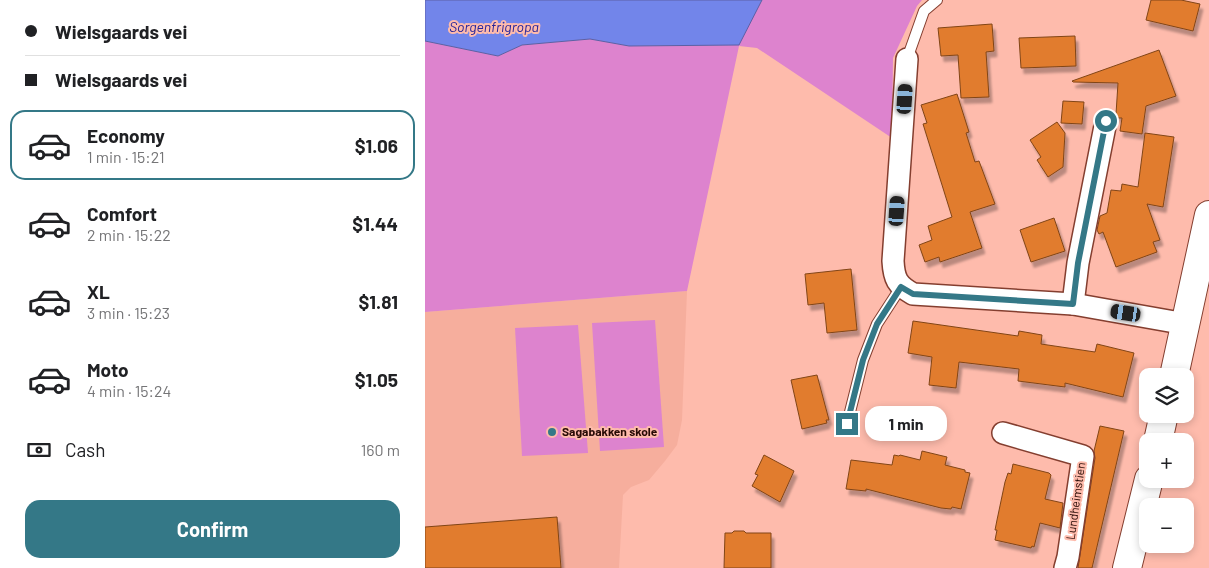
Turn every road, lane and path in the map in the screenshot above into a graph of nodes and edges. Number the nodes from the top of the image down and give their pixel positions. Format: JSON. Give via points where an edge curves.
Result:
{"nodes":[{"id":1,"x":937,"y":0,"type":"edge"},
{"id":2,"x":907,"y":60,"type":"joint"},
{"id":3,"x":1106,"y":121,"type":"dead end"},
{"id":4,"x":1209,"y":215,"type":"edge"},
{"id":5,"x":901,"y":287,"type":"junction"},
{"id":6,"x":1073,"y":304,"type":"junction"},
{"id":7,"x":1186,"y":324,"type":"junction"},
{"id":8,"x":1175,"y":368,"type":"edge"},
{"id":9,"x":847,"y":424,"type":"dead end"},
{"id":10,"x":1003,"y":433,"type":"dead end"},
{"id":11,"x":1147,"y":488,"type":"edge"},
{"id":12,"x":1065,"y":568,"type":"edge"},
{"id":13,"x":1127,"y":568,"type":"edge"}],
"edges":[{"from":1,"to":2,"type":"lane","via":[[925,11]]},
{"from":2,"to":5,"type":"street","via":[[893,261],[894,275]]},
{"from":3,"to":6,"type":"street"},
{"from":4,"to":7,"type":"highway"},
{"from":5,"to":6,"type":"street","via":[[913,294]]},
{"from":5,"to":9,"type":"lane","via":[[877,324],[863,360]]},
{"from":6,"to":7,"type":"street"},
{"from":7,"to":8,"type":"highway"},
{"from":10,"to":12,"type":"street","name":"Lundheimstien","via":[[1083,456]]},
{"from":11,"to":13,"type":"highway"}]}
